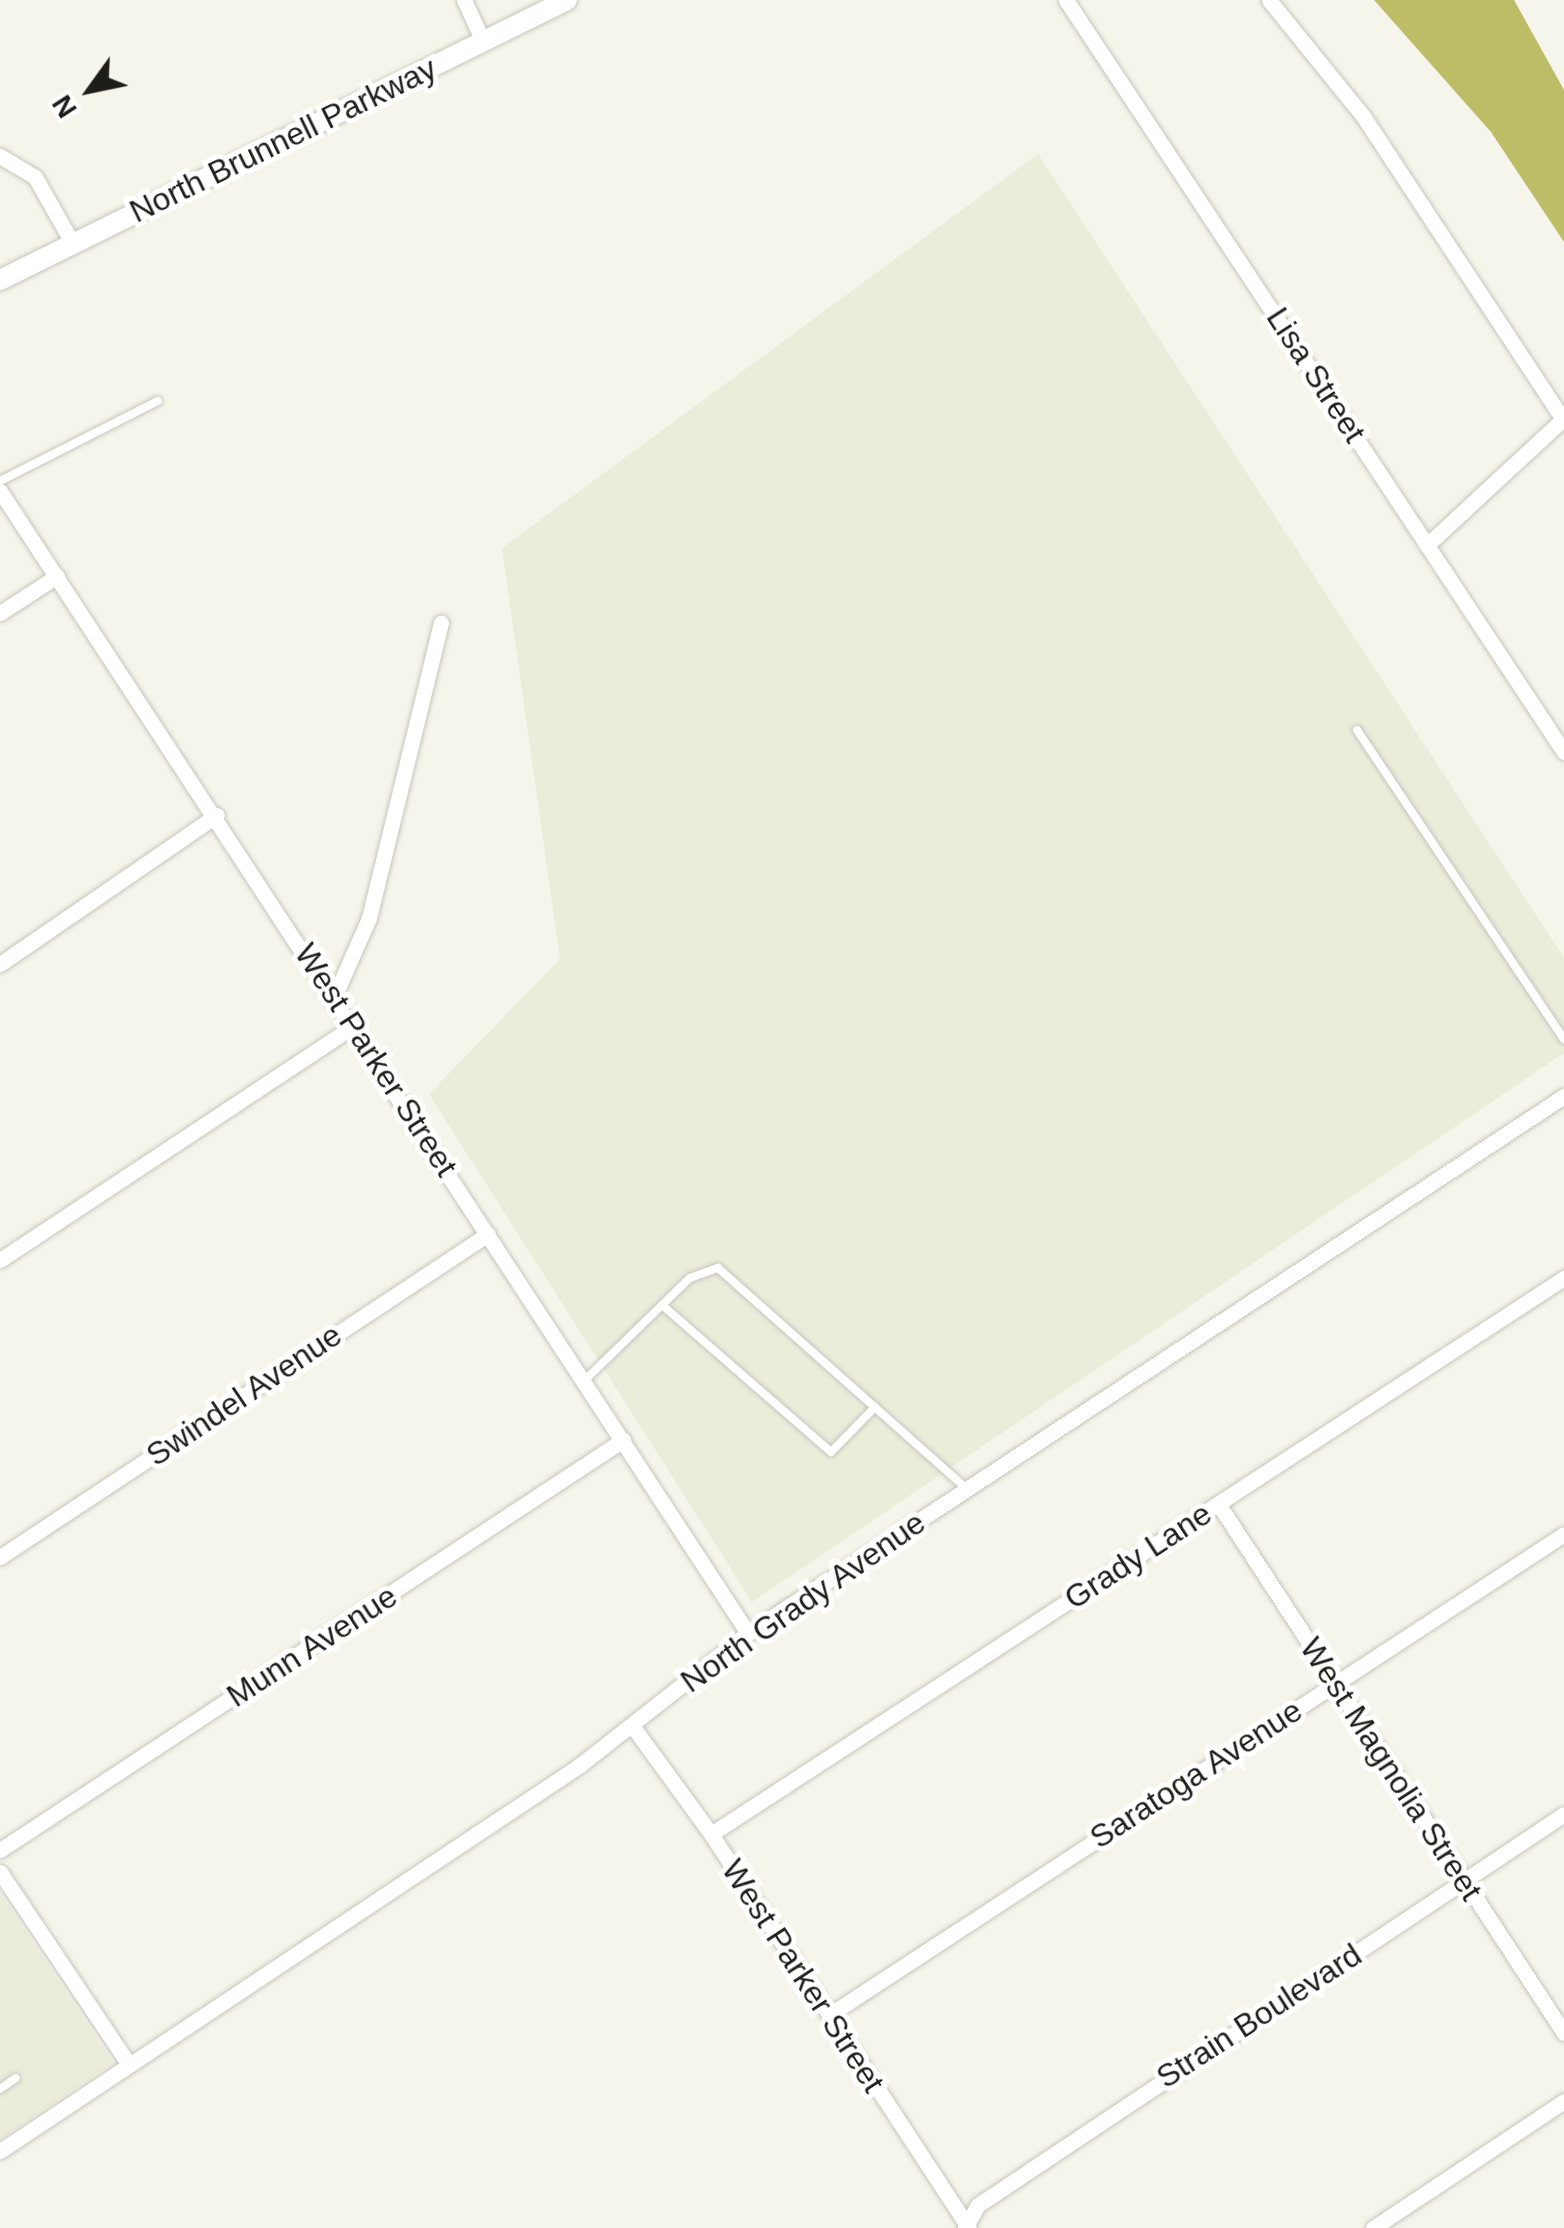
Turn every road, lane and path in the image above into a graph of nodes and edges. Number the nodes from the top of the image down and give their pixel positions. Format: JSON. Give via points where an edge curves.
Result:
{"nodes":[{"id":1,"x":464,"y":0,"type":"edge"},
{"id":2,"x":566,"y":0,"type":"edge"},
{"id":3,"x":1066,"y":0,"type":"edge"},
{"id":4,"x":1269,"y":0,"type":"edge"},
{"id":5,"x":483,"y":41,"type":"junction"},
{"id":6,"x":0,"y":156,"type":"edge"},
{"id":7,"x":73,"y":244,"type":"junction"},
{"id":8,"x":0,"y":280,"type":"edge"},
{"id":9,"x":158,"y":401,"type":"dead end"},
{"id":10,"x":1564,"y":419,"type":"edge"},
{"id":11,"x":0,"y":481,"type":"edge"},
{"id":12,"x":0,"y":491,"type":"edge"},
{"id":13,"x":1427,"y":545,"type":"junction"},
{"id":14,"x":57,"y":576,"type":"junction"},
{"id":15,"x":0,"y":613,"type":"edge"},
{"id":16,"x":442,"y":622,"type":"dead end"},
{"id":17,"x":1357,"y":730,"type":"dead end"},
{"id":18,"x":1564,"y":752,"type":"edge"},
{"id":19,"x":217,"y":815,"type":"junction"},
{"id":20,"x":0,"y":964,"type":"edge"},
{"id":21,"x":335,"y":995,"type":"junction"},
{"id":22,"x":354,"y":1026,"type":"junction"},
{"id":23,"x":1564,"y":1039,"type":"edge"},
{"id":24,"x":1564,"y":1096,"type":"edge"},
{"id":25,"x":488,"y":1234,"type":"junction"},
{"id":26,"x":0,"y":1260,"type":"edge"},
{"id":27,"x":1564,"y":1278,"type":"edge"},
{"id":28,"x":662,"y":1305,"type":"junction"},
{"id":29,"x":584,"y":1381,"type":"junction"},
{"id":30,"x":875,"y":1407,"type":"junction"},
{"id":31,"x":623,"y":1440,"type":"junction"},
{"id":32,"x":967,"y":1489,"type":"junction"},
{"id":33,"x":1219,"y":1504,"type":"junction"},
{"id":34,"x":1564,"y":1534,"type":"edge"},
{"id":35,"x":0,"y":1557,"type":"edge"},
{"id":36,"x":748,"y":1633,"type":"junction"},
{"id":37,"x":1336,"y":1684,"type":"junction"},
{"id":38,"x":634,"y":1727,"type":"junction"},
{"id":39,"x":1564,"y":1814,"type":"edge"},
{"id":40,"x":711,"y":1834,"type":"junction"},
{"id":41,"x":0,"y":1850,"type":"edge"},
{"id":42,"x":0,"y":1872,"type":"edge"},
{"id":43,"x":1464,"y":1881,"type":"junction"},
{"id":44,"x":828,"y":2014,"type":"junction"},
{"id":45,"x":1564,"y":2033,"type":"edge"},
{"id":46,"x":128,"y":2066,"type":"junction"},
{"id":47,"x":16,"y":2078,"type":"dead end"},
{"id":48,"x":0,"y":2089,"type":"edge"},
{"id":49,"x":1564,"y":2100,"type":"edge"},
{"id":50,"x":0,"y":2151,"type":"edge"},
{"id":51,"x":967,"y":2227,"type":"edge"},
{"id":52,"x":1372,"y":2228,"type":"edge"}],
"edges":[{"from":1,"to":5,"type":"street"},
{"from":2,"to":5,"type":"street","name":"North Brunnell Parkway"},
{"from":3,"to":13,"type":"street","name":"Lisa Street"},
{"from":4,"to":10,"type":"street","via":[[1363,116]]},
{"from":5,"to":7,"type":"street","name":"North Brunnell Parkway"},
{"from":6,"to":7,"type":"street","via":[[35,177]]},
{"from":7,"to":8,"type":"street","name":"North Brunnell Parkway"},
{"from":9,"to":11,"type":"lane"},
{"from":10,"to":13,"type":"street"},
{"from":12,"to":14,"type":"street","name":"West Parker Street"},
{"from":13,"to":18,"type":"street","name":"Lisa Street"},
{"from":14,"to":15,"type":"street"},
{"from":14,"to":19,"type":"street","name":"West Parker Street"},
{"from":16,"to":21,"type":"street","via":[[369,918]]},
{"from":17,"to":23,"type":"lane"},
{"from":19,"to":20,"type":"street"},
{"from":19,"to":21,"type":"street","name":"West Parker Street"},
{"from":21,"to":22,"type":"street","name":"West Parker Street"},
{"from":22,"to":25,"type":"street","name":"West Parker Street"},
{"from":22,"to":26,"type":"street"},
{"from":24,"to":32,"type":"street","name":"North Grady Avenue"},
{"from":25,"to":29,"type":"street","name":"West Parker Street"},
{"from":25,"to":35,"type":"street","name":"Swindel Avenue"},
{"from":27,"to":33,"type":"street","name":"Grady Lane"},
{"from":28,"to":29,"type":"lane"},
{"from":28,"to":30,"type":"lane","via":[[690,1278],[718,1268]]},
{"from":28,"to":30,"type":"lane","via":[[831,1452]]},
{"from":29,"to":31,"type":"street","name":"West Parker Street"},
{"from":30,"to":32,"type":"lane"},
{"from":31,"to":36,"type":"street","name":"West Parker Street"},
{"from":31,"to":41,"type":"street","name":"Munn Avenue"},
{"from":32,"to":36,"type":"street","name":"North Grady Avenue"},
{"from":33,"to":37,"type":"street","name":"West Magnolia Street"},
{"from":33,"to":40,"type":"street","name":"Grady Lane"},
{"from":34,"to":37,"type":"street","name":"Saratoga Avenue"},
{"from":36,"to":38,"type":"street","name":"North Grady Avenue"},
{"from":37,"to":43,"type":"street","name":"West Magnolia Street"},
{"from":37,"to":44,"type":"street","name":"Saratoga Avenue"},
{"from":38,"to":40,"type":"street","name":"West Parker Street"},
{"from":38,"to":46,"type":"street","name":"North Grady Avenue"},
{"from":39,"to":43,"type":"street","name":"Strain Boulevard"},
{"from":40,"to":44,"type":"street","name":"West Parker Street"},
{"from":42,"to":46,"type":"street"},
{"from":43,"to":45,"type":"street","name":"West Magnolia Street"},
{"from":43,"to":51,"type":"street","name":"Strain Boulevard","via":[[978,2206]]},
{"from":44,"to":51,"type":"street","name":"West Parker Street"},
{"from":46,"to":50,"type":"street","name":"North Grady Avenue"},
{"from":47,"to":48,"type":"lane"},
{"from":49,"to":52,"type":"street"}]}
